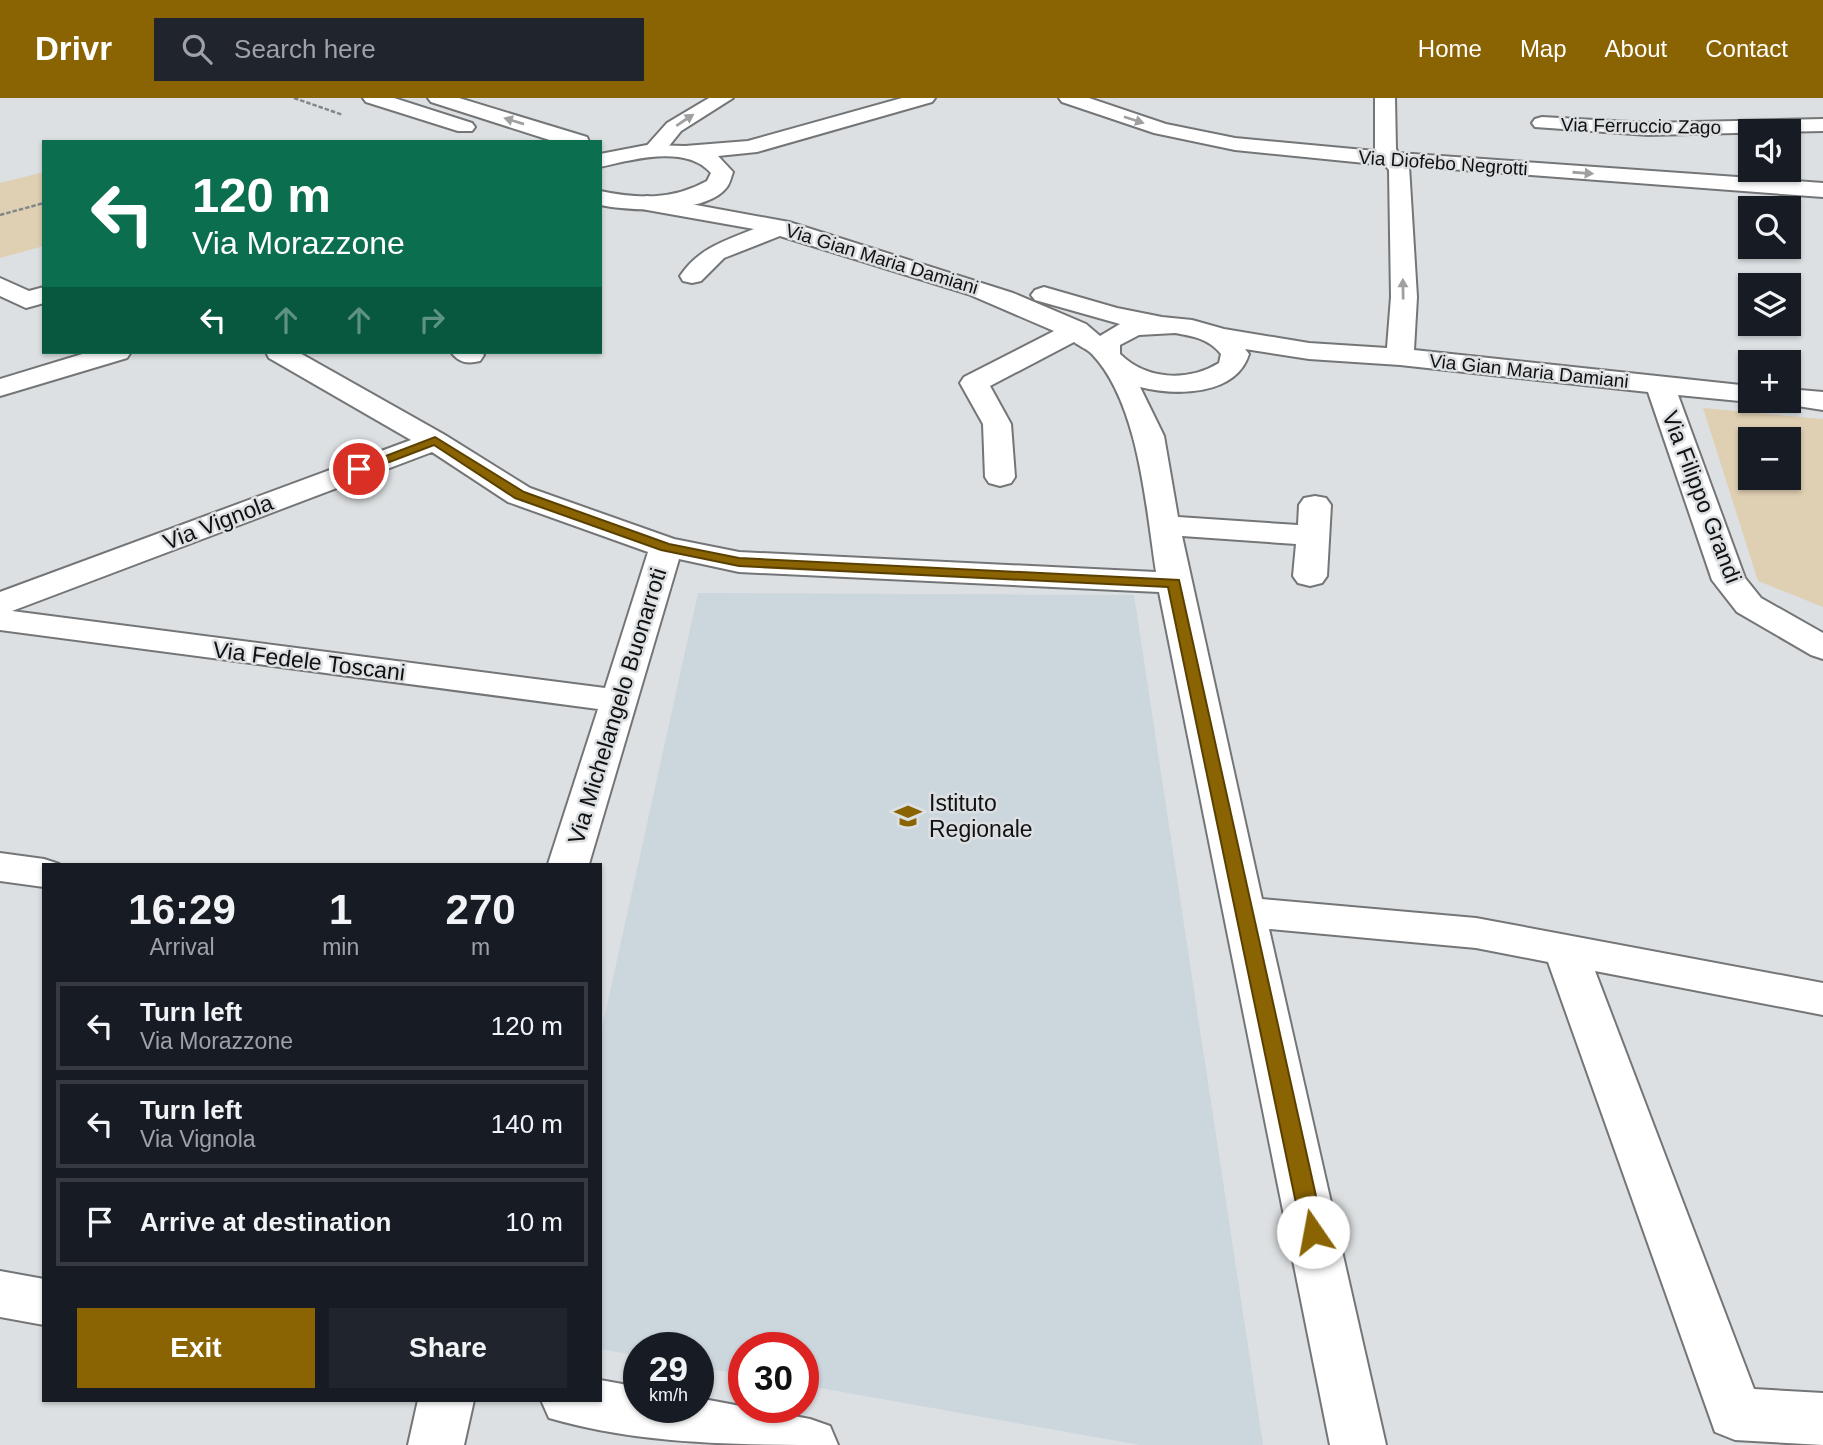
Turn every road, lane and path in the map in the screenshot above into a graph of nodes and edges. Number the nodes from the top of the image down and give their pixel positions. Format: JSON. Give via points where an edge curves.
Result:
{"nodes":[{"id":1,"x":373,"y":98,"type":"edge"},
{"id":2,"x":438,"y":98,"type":"edge"},
{"id":3,"x":723,"y":98,"type":"edge"},
{"id":4,"x":925,"y":98,"type":"edge"},
{"id":5,"x":1069,"y":98,"type":"edge"},
{"id":6,"x":1385,"y":98,"type":"edge"},
{"id":7,"x":1537,"y":98,"type":"edge"},
{"id":8,"x":1542,"y":123,"type":"junction"},
{"id":9,"x":1823,"y":125,"type":"edge"},
{"id":10,"x":507,"y":140,"type":"edge"},
{"id":11,"x":573,"y":140,"type":"edge"},
{"id":12,"x":602,"y":147,"type":"edge"},
{"id":13,"x":749,"y":147,"type":"junction"},
{"id":14,"x":655,"y":151,"type":"junction"},
{"id":15,"x":1393,"y":159,"type":"junction"},
{"id":16,"x":602,"y":161,"type":"edge"},
{"id":17,"x":1554,"y":170,"type":"junction"},
{"id":18,"x":722,"y":176,"type":"junction"},
{"id":19,"x":1823,"y":190,"type":"edge"},
{"id":20,"x":743,"y":193,"type":"dead end"},
{"id":21,"x":602,"y":198,"type":"edge"},
{"id":22,"x":639,"y":203,"type":"junction"},
{"id":23,"x":42,"y":204,"type":"edge"},
{"id":24,"x":602,"y":206,"type":"edge"},
{"id":25,"x":0,"y":215,"type":"edge"},
{"id":26,"x":778,"y":216,"type":"junction"},
{"id":27,"x":692,"y":276,"type":"dead end"},
{"id":28,"x":0,"y":286,"type":"edge"},
{"id":29,"x":42,"y":296,"type":"edge"},
{"id":30,"x":1160,"y":325,"type":"junction"},
{"id":31,"x":1077,"y":330,"type":"junction"},
{"id":32,"x":1216,"y":335,"type":"junction"},
{"id":33,"x":1309,"y":351,"type":"junction"},
{"id":34,"x":110,"y":354,"type":"edge"},
{"id":35,"x":283,"y":354,"type":"edge"},
{"id":36,"x":1400,"y":357,"type":"junction"},
{"id":37,"x":1111,"y":359,"type":"junction"},
{"id":38,"x":1214,"y":376,"type":"junction"},
{"id":39,"x":1660,"y":385,"type":"junction"},
{"id":40,"x":0,"y":388,"type":"edge"},
{"id":41,"x":1738,"y":393,"type":"edge"},
{"id":42,"x":1801,"y":398,"type":"edge"},
{"id":43,"x":1823,"y":401,"type":"edge"},
{"id":44,"x":1149,"y":436,"type":"junction"},
{"id":45,"x":435,"y":440,"type":"junction"},
{"id":46,"x":1000,"y":477,"type":"dead end"},
{"id":47,"x":1163,"y":525,"type":"junction"},
{"id":48,"x":666,"y":547,"type":"junction"},
{"id":49,"x":1310,"y":576,"type":"dead end"},
{"id":50,"x":1174,"y":583,"type":"junction"},
{"id":51,"x":0,"y":604,"type":"edge"},
{"id":52,"x":0,"y":620,"type":"edge"},
{"id":53,"x":1823,"y":648,"type":"edge"},
{"id":54,"x":617,"y":701,"type":"junction"},
{"id":55,"x":569,"y":863,"type":"edge"},
{"id":56,"x":0,"y":867,"type":"edge"},
{"id":57,"x":42,"y":873,"type":"edge"},
{"id":58,"x":1245,"y":912,"type":"junction"},
{"id":59,"x":1565,"y":950,"type":"junction"},
{"id":60,"x":1823,"y":999,"type":"edge"},
{"id":61,"x":0,"y":1294,"type":"edge"},
{"id":62,"x":42,"y":1302,"type":"edge"},
{"id":63,"x":446,"y":1402,"type":"edge"},
{"id":64,"x":580,"y":1402,"type":"edge"},
{"id":65,"x":1823,"y":1419,"type":"edge"},
{"id":66,"x":436,"y":1445,"type":"edge"},
{"id":67,"x":810,"y":1445,"type":"edge"},
{"id":68,"x":1358,"y":1445,"type":"edge"}],
"edges":[{"from":1,"to":10,"type":"street"},
{"from":11,"to":2,"type":"street","one_way":true},
{"from":14,"to":3,"type":"street","one_way":true,"via":[[674,127]]},
{"from":4,"to":13,"type":"street"},
{"from":5,"to":15,"type":"street","name":"Via Diofebo Negrotti","one_way":true,"via":[[1161,129],[1234,144]]},
{"from":6,"to":15,"type":"street","via":[[1385,150]]},
{"from":7,"to":8,"type":"street","name":"Via Ferruccio Zago"},
{"from":8,"to":9,"type":"street","name":"Via Ferruccio Zago","via":[[1648,129]]},
{"from":8,"to":17,"type":"street","name":"Via Ferruccio Zago"},
{"from":12,"to":14,"type":"street"},
{"from":13,"to":14,"type":"street"},
{"from":13,"to":18,"type":"street"},
{"from":14,"to":16,"type":"street"},
{"from":14,"to":18,"type":"street","via":[[703,157],[719,166]]},
{"from":15,"to":17,"type":"street","name":"Via Diofebo Negrotti"},
{"from":36,"to":15,"type":"street","one_way":true,"via":[[1404,297],[1400,169]]},
{"from":17,"to":19,"type":"street","name":"Via Diofebo Negrotti","one_way":true},
{"from":18,"to":20,"type":"street","via":[[732,189]]},
{"from":18,"to":22,"type":"street","via":[[717,185],[696,195]]},
{"from":21,"to":22,"type":"street"},
{"from":22,"to":24,"type":"street"},
{"from":22,"to":26,"type":"street","name":"Via Gian Maria Damiani"},
{"from":23,"to":25,"type":"path"},
{"from":26,"to":27,"type":"street","via":[[715,253]]},
{"from":26,"to":30,"type":"street","name":"Via Gian Maria Damiani"},
{"from":26,"to":31,"type":"street","name":"Via Gian Maria Damiani","via":[[985,291]]},
{"from":28,"to":29,"type":"street","via":[[26,300]]},
{"from":30,"to":32,"type":"street","name":"Via Gian Maria Damiani"},
{"from":30,"to":37,"type":"street","name":"Via Gian Maria Damiani","via":[[1121,332],[1107,343]]},
{"from":31,"to":37,"type":"street","name":"Via Gian Maria Damiani"},
{"from":31,"to":46,"type":"street","via":[[974,383],[997,424]]},
{"from":32,"to":33,"type":"street","name":"Via Gian Maria Damiani"},
{"from":32,"to":38,"type":"street","via":[[1235,354],[1231,367]]},
{"from":33,"to":36,"type":"street","name":"Via Gian Maria Damiani"},
{"from":33,"to":38,"type":"street","name":"Via Gian Maria Damiani"},
{"from":34,"to":40,"type":"street"},
{"from":35,"to":45,"type":"street"},
{"from":36,"to":39,"type":"street","name":"Via Gian Maria Damiani"},
{"from":37,"to":38,"type":"street","name":"Via Gian Maria Damiani","via":[[1129,374],[1157,381]]},
{"from":37,"to":44,"type":"street"},
{"from":38,"to":44,"type":"street","via":[[1166,412]]},
{"from":39,"to":41,"type":"street","name":"Via Gian Maria Damiani"},
{"from":39,"to":53,"type":"street","name":"Via Filippo Grandi","via":[[1729,580],[1749,605]]},
{"from":42,"to":43,"type":"street"},
{"from":44,"to":47,"type":"street"},
{"from":45,"to":48,"type":"street","via":[[519,495]]},
{"from":45,"to":51,"type":"street","name":"Via Vignola"},
{"from":47,"to":49,"type":"street","via":[[1314,520]]},
{"from":47,"to":50,"type":"street"},
{"from":48,"to":50,"type":"street","via":[[739,562]]},
{"from":48,"to":54,"type":"street","name":"Via Michelangelo Buonarroti"},
{"from":50,"to":58,"type":"street"},
{"from":52,"to":54,"type":"street","name":"Via Fedele Toscani"},
{"from":54,"to":55,"type":"street","name":"Via Michelangelo Buonarroti"},
{"from":56,"to":57,"type":"street"},
{"from":58,"to":59,"type":"street","via":[[1476,933]]},
{"from":58,"to":68,"type":"street"},
{"from":59,"to":60,"type":"street"},
{"from":59,"to":65,"type":"street","via":[[1735,1414]]},
{"from":61,"to":62,"type":"street"},
{"from":63,"to":66,"type":"street"},
{"from":64,"to":67,"type":"street"}]}
